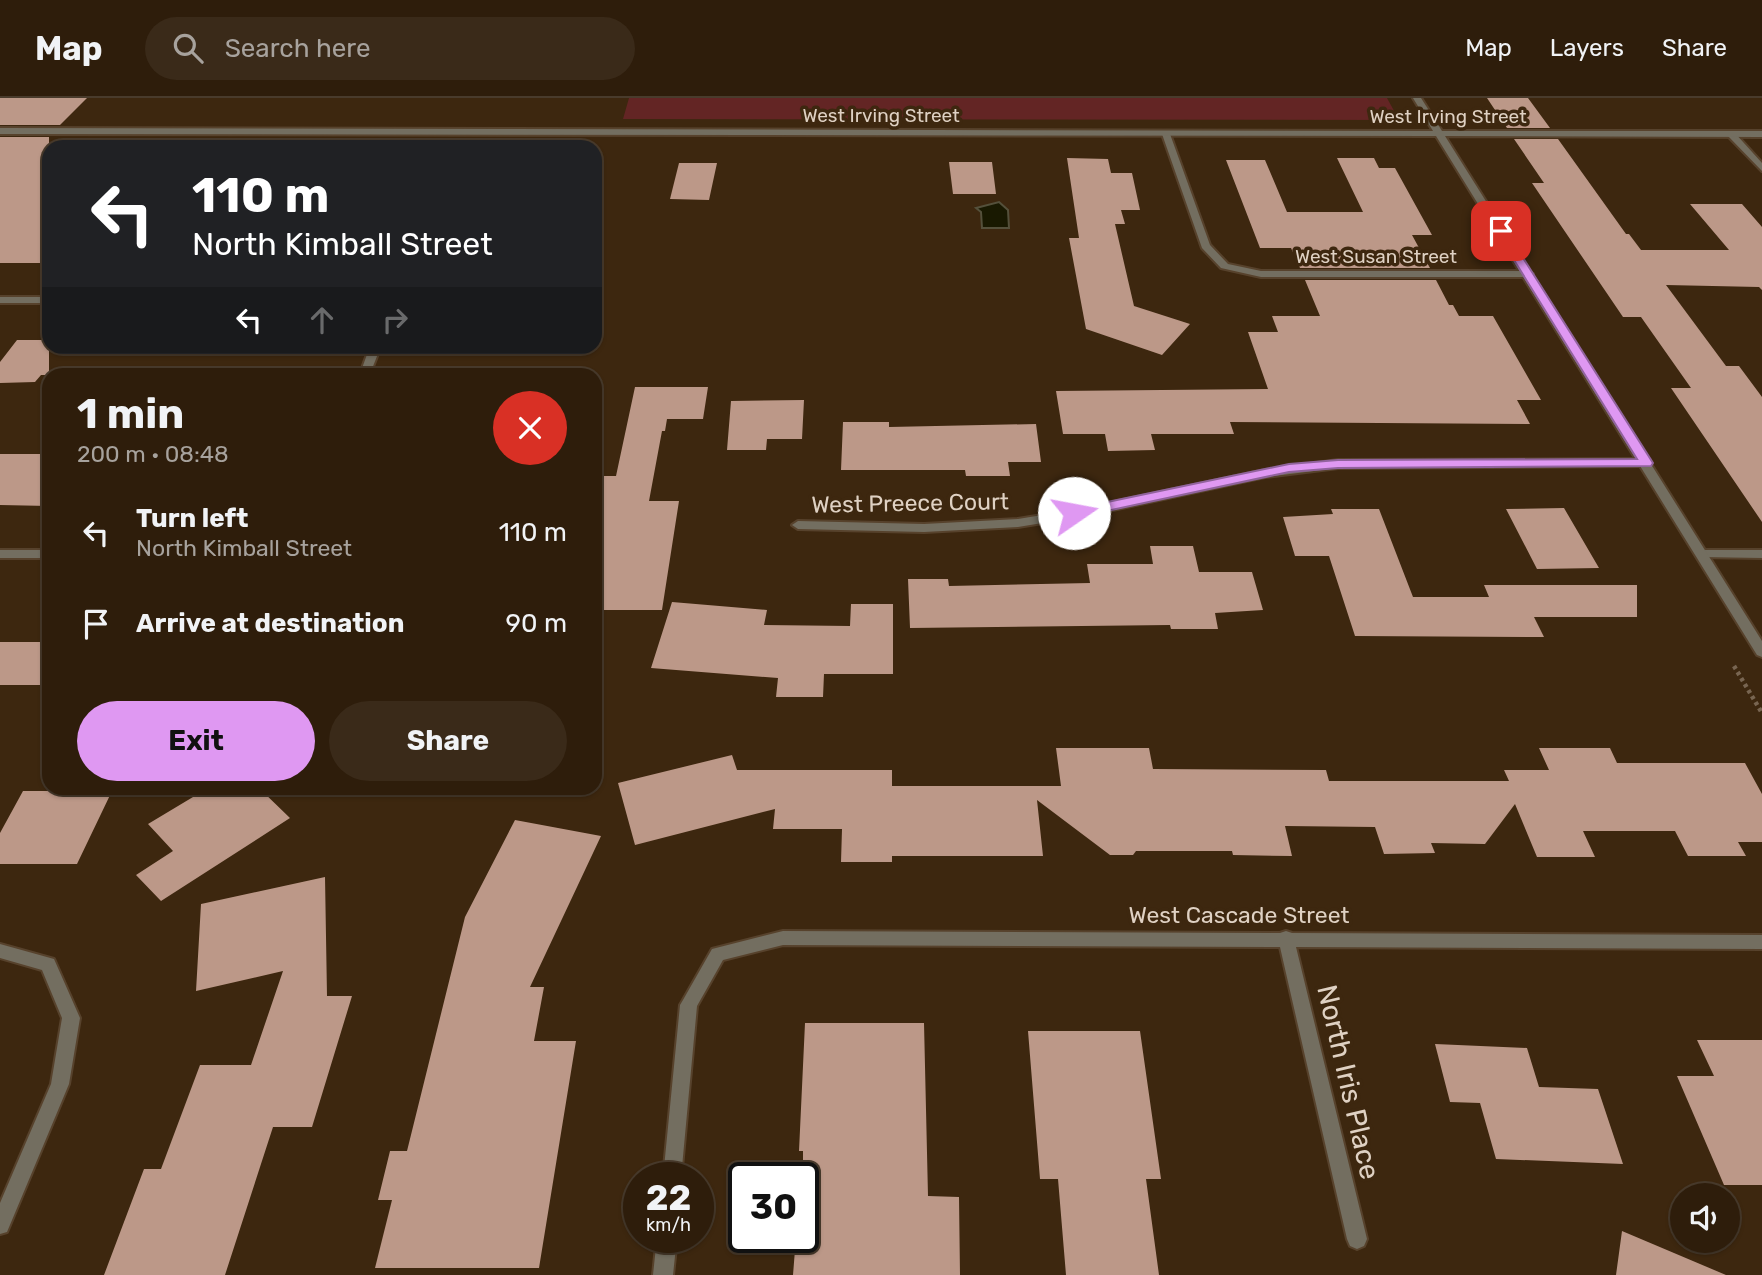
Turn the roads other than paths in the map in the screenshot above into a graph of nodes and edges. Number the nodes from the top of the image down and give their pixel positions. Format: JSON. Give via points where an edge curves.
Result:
{"nodes":[{"id":1,"x":1417,"y":98,"type":"edge"},
{"id":2,"x":0,"y":131,"type":"edge"},
{"id":3,"x":1166,"y":134,"type":"junction"},
{"id":4,"x":1439,"y":134,"type":"junction"},
{"id":5,"x":1731,"y":134,"type":"junction"},
{"id":6,"x":1762,"y":134,"type":"edge"},
{"id":7,"x":1762,"y":168,"type":"edge"},
{"id":8,"x":1528,"y":274,"type":"junction"},
{"id":9,"x":0,"y":300,"type":"edge"},
{"id":10,"x":42,"y":300,"type":"edge"},
{"id":11,"x":1646,"y":463,"type":"junction"},
{"id":12,"x":798,"y":525,"type":"dead end"},
{"id":13,"x":0,"y":554,"type":"edge"},
{"id":14,"x":42,"y":554,"type":"edge"},
{"id":15,"x":1704,"y":554,"type":"junction"},
{"id":16,"x":1762,"y":554,"type":"edge"},
{"id":17,"x":1762,"y":652,"type":"edge"},
{"id":18,"x":1286,"y":938,"type":"junction"},
{"id":19,"x":1762,"y":942,"type":"edge"},
{"id":20,"x":0,"y":951,"type":"edge"},
{"id":21,"x":674,"y":1162,"type":"edge"},
{"id":22,"x":0,"y":1225,"type":"edge"},
{"id":23,"x":1357,"y":1239,"type":"dead end"},
{"id":24,"x":665,"y":1253,"type":"edge"},
{"id":25,"x":663,"y":1275,"type":"edge"}],
"edges":[{"from":1,"to":4,"type":"street"},
{"from":2,"to":3,"type":"street","name":"West Irving Street"},
{"from":3,"to":4,"type":"street","name":"West Irving Street"},
{"from":3,"to":8,"type":"street","name":"West Susan Street","via":[[1205,246],[1225,265],[1261,274]]},
{"from":4,"to":5,"type":"street","name":"West Irving Street"},
{"from":4,"to":8,"type":"street"},
{"from":5,"to":6,"type":"street","name":"West Irving Street"},
{"from":5,"to":7,"type":"street"},
{"from":8,"to":11,"type":"street"},
{"from":9,"to":10,"type":"street"},
{"from":11,"to":12,"type":"street","name":"West Preece Court","via":[[1314,466],[1048,519],[983,526]]},
{"from":11,"to":15,"type":"street"},
{"from":13,"to":14,"type":"street"},
{"from":15,"to":16,"type":"street"},
{"from":15,"to":17,"type":"street"},
{"from":18,"to":19,"type":"street","name":"West Cascade Street"},
{"from":18,"to":21,"type":"street","name":"West Cascade Street","via":[[783,938],[718,954],[689,1005]]},
{"from":18,"to":23,"type":"street","name":"North Iris Place"},
{"from":20,"to":22,"type":"street","via":[[47,964],[71,1018],[60,1084]]},
{"from":24,"to":25,"type":"street"}]}
